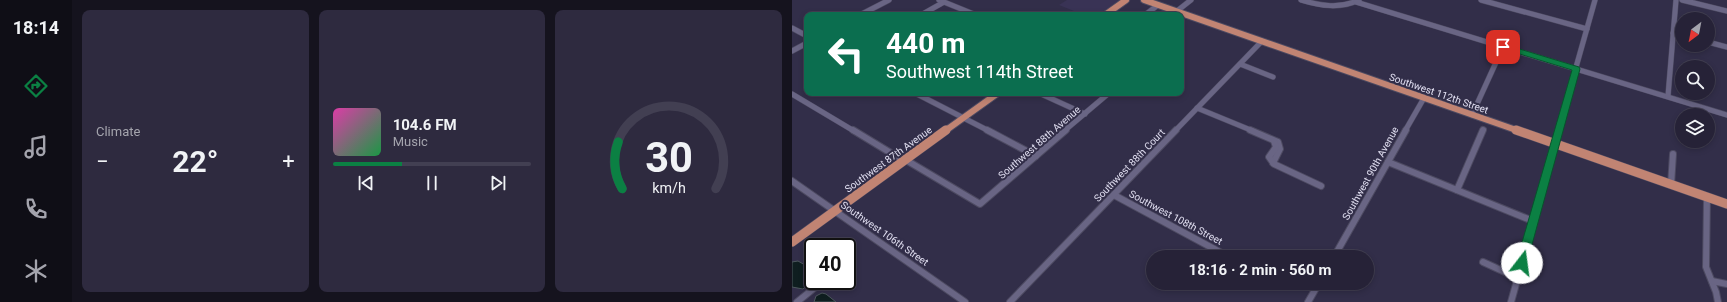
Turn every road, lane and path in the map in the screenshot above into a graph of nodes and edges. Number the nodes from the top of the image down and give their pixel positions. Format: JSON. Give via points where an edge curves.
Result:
{"nodes":[{"id":1,"x":889,"y":0,"type":"edge"},
{"id":2,"x":939,"y":0,"type":"edge"},
{"id":3,"x":1126,"y":0,"type":"edge"},
{"id":4,"x":1144,"y":0,"type":"edge"},
{"id":5,"x":1191,"y":0,"type":"edge"},
{"id":6,"x":1301,"y":0,"type":"edge"},
{"id":7,"x":1481,"y":0,"type":"edge"},
{"id":8,"x":1595,"y":0,"type":"edge"},
{"id":9,"x":1676,"y":0,"type":"edge"},
{"id":10,"x":1682,"y":0,"type":"edge"},
{"id":11,"x":1358,"y":1,"type":"edge"},
{"id":12,"x":944,"y":2,"type":"junction"},
{"id":13,"x":1158,"y":5,"type":"junction"},
{"id":14,"x":1177,"y":11,"type":"junction"},
{"id":15,"x":1727,"y":11,"type":"edge"},
{"id":16,"x":866,"y":12,"type":"edge"},
{"id":17,"x":926,"y":12,"type":"edge"},
{"id":18,"x":969,"y":12,"type":"edge"},
{"id":19,"x":1109,"y":12,"type":"edge"},
{"id":20,"x":1149,"y":12,"type":"edge"},
{"id":21,"x":1180,"y":12,"type":"edge"},
{"id":22,"x":1184,"y":13,"type":"edge"},
{"id":23,"x":792,"y":28,"type":"edge"},
{"id":24,"x":1587,"y":29,"type":"junction"},
{"id":25,"x":1673,"y":33,"type":"joint"},
{"id":26,"x":804,"y":34,"type":"edge"},
{"id":27,"x":1262,"y":41,"type":"junction"},
{"id":28,"x":804,"y":44,"type":"edge"},
{"id":29,"x":1715,"y":44,"type":"edge"},
{"id":30,"x":1503,"y":47,"type":"junction"},
{"id":31,"x":1727,"y":47,"type":"edge"},
{"id":32,"x":792,"y":50,"type":"edge"},
{"id":33,"x":1240,"y":64,"type":"junction"},
{"id":34,"x":1576,"y":69,"type":"junction"},
{"id":35,"x":1273,"y":77,"type":"dead end"},
{"id":36,"x":792,"y":94,"type":"edge"},
{"id":37,"x":921,"y":96,"type":"edge"},
{"id":38,"x":994,"y":96,"type":"edge"},
{"id":39,"x":1046,"y":96,"type":"edge"},
{"id":40,"x":1106,"y":96,"type":"edge"},
{"id":41,"x":1668,"y":96,"type":"junction"},
{"id":42,"x":1424,"y":98,"type":"junction"},
{"id":43,"x":1197,"y":108,"type":"junction"},
{"id":44,"x":1085,"y":114,"type":"junction"},
{"id":45,"x":1472,"y":115,"type":"junction"},
{"id":46,"x":1727,"y":115,"type":"edge"},
{"id":47,"x":964,"y":118,"type":"junction"},
{"id":48,"x":1483,"y":130,"type":"dead end"},
{"id":49,"x":1555,"y":144,"type":"junction"},
{"id":50,"x":1673,"y":154,"type":"dead end"},
{"id":51,"x":1036,"y":156,"type":"junction"},
{"id":52,"x":905,"y":160,"type":"junction"},
{"id":53,"x":1388,"y":162,"type":"junction"},
{"id":54,"x":792,"y":181,"type":"edge"},
{"id":55,"x":1671,"y":185,"type":"junction"},
{"id":56,"x":1321,"y":186,"type":"dead end"},
{"id":57,"x":1457,"y":190,"type":"junction"},
{"id":58,"x":1114,"y":195,"type":"junction"},
{"id":59,"x":1707,"y":197,"type":"junction"},
{"id":60,"x":1727,"y":204,"type":"edge"},
{"id":61,"x":835,"y":211,"type":"junction"},
{"id":62,"x":1533,"y":221,"type":"junction"},
{"id":63,"x":792,"y":242,"type":"edge"},
{"id":64,"x":1216,"y":250,"type":"edge"},
{"id":65,"x":1338,"y":250,"type":"edge"},
{"id":66,"x":1483,"y":262,"type":"dead end"},
{"id":67,"x":1518,"y":278,"type":"junction"},
{"id":68,"x":1712,"y":281,"type":"junction"},
{"id":69,"x":1727,"y":284,"type":"edge"},
{"id":70,"x":812,"y":290,"type":"edge"},
{"id":71,"x":1315,"y":290,"type":"edge"},
{"id":72,"x":797,"y":302,"type":"edge"},
{"id":73,"x":966,"y":302,"type":"edge"},
{"id":74,"x":1010,"y":302,"type":"edge"},
{"id":75,"x":1308,"y":302,"type":"edge"},
{"id":76,"x":1511,"y":302,"type":"edge"},
{"id":77,"x":1718,"y":302,"type":"edge"}],
"edges":[{"from":1,"to":16,"type":"street"},
{"from":2,"to":12,"type":"street"},
{"from":3,"to":19,"type":"main road"},
{"from":4,"to":13,"type":"main road","name":"Southwest 112th Street"},
{"from":5,"to":14,"type":"street"},
{"from":6,"to":11,"type":"street","via":[[1331,6]]},
{"from":7,"to":24,"type":"street"},
{"from":8,"to":24,"type":"street"},
{"from":9,"to":25,"type":"street"},
{"from":10,"to":15,"type":"street"},
{"from":11,"to":30,"type":"street"},
{"from":12,"to":17,"type":"street"},
{"from":12,"to":18,"type":"street"},
{"from":13,"to":14,"type":"main road","name":"Southwest 112th Street"},
{"from":13,"to":20,"type":"street"},
{"from":14,"to":21,"type":"main road","name":"Southwest 112th Street"},
{"from":22,"to":27,"type":"main road","name":"Southwest 112th Street"},
{"from":23,"to":26,"type":"street"},
{"from":24,"to":34,"type":"street"},
{"from":25,"to":41,"type":"street"},
{"from":27,"to":33,"type":"street","name":"Southwest 88th Court"},
{"from":27,"to":42,"type":"main road","name":"Southwest 112th Street"},
{"from":28,"to":32,"type":"street"},
{"from":29,"to":31,"type":"street"},
{"from":30,"to":34,"type":"street"},
{"from":30,"to":45,"type":"street"},
{"from":33,"to":35,"type":"street"},
{"from":33,"to":43,"type":"street","name":"Southwest 88th Court"},
{"from":34,"to":41,"type":"street"},
{"from":34,"to":49,"type":"street"},
{"from":36,"to":52,"type":"street"},
{"from":37,"to":47,"type":"street"},
{"from":38,"to":47,"type":"main road","name":"Southwest 87th Avenue"},
{"from":39,"to":44,"type":"street"},
{"from":40,"to":44,"type":"street","name":"Southwest 88th Avenue"},
{"from":41,"to":46,"type":"street"},
{"from":42,"to":45,"type":"main road","name":"Southwest 112th Street"},
{"from":42,"to":53,"type":"street","name":"Southwest 90th Avenue"},
{"from":43,"to":56,"type":"street","via":[[1274,141],[1276,147],[1270,157],[1273,163]]},
{"from":43,"to":58,"type":"street","name":"Southwest 88th Court"},
{"from":44,"to":51,"type":"street","name":"Southwest 88th Avenue"},
{"from":45,"to":49,"type":"main road","name":"Southwest 112th Street"},
{"from":47,"to":51,"type":"street"},
{"from":47,"to":52,"type":"main road","name":"Southwest 87th Avenue"},
{"from":48,"to":57,"type":"street"},
{"from":49,"to":55,"type":"main road","name":"Southwest 112th Street"},
{"from":49,"to":62,"type":"street"},
{"from":50,"to":55,"type":"street"},
{"from":51,"to":52,"type":"street","name":"Southwest 88th Avenue","via":[[980,204]]},
{"from":52,"to":61,"type":"main road","name":"Southwest 87th Avenue"},
{"from":53,"to":57,"type":"street"},
{"from":53,"to":65,"type":"street","name":"Southwest 90th Avenue"},
{"from":54,"to":61,"type":"street","name":"Southwest 106th Street"},
{"from":55,"to":59,"type":"main road","name":"Southwest 112th Street"},
{"from":57,"to":62,"type":"street"},
{"from":58,"to":64,"type":"street","name":"Southwest 108th Street"},
{"from":58,"to":74,"type":"street","name":"Southwest 88th Court"},
{"from":59,"to":60,"type":"main road","name":"Southwest 112th Street"},
{"from":59,"to":68,"type":"street","via":[[1706,267]]},
{"from":61,"to":63,"type":"main road","name":"Southwest 87th Avenue"},
{"from":61,"to":73,"type":"street","name":"Southwest 106th Street"},
{"from":62,"to":67,"type":"street"},
{"from":66,"to":67,"type":"street"},
{"from":67,"to":76,"type":"street"},
{"from":68,"to":69,"type":"street"},
{"from":68,"to":77,"type":"street"},
{"from":70,"to":72,"type":"street"},
{"from":71,"to":75,"type":"street"}]}
